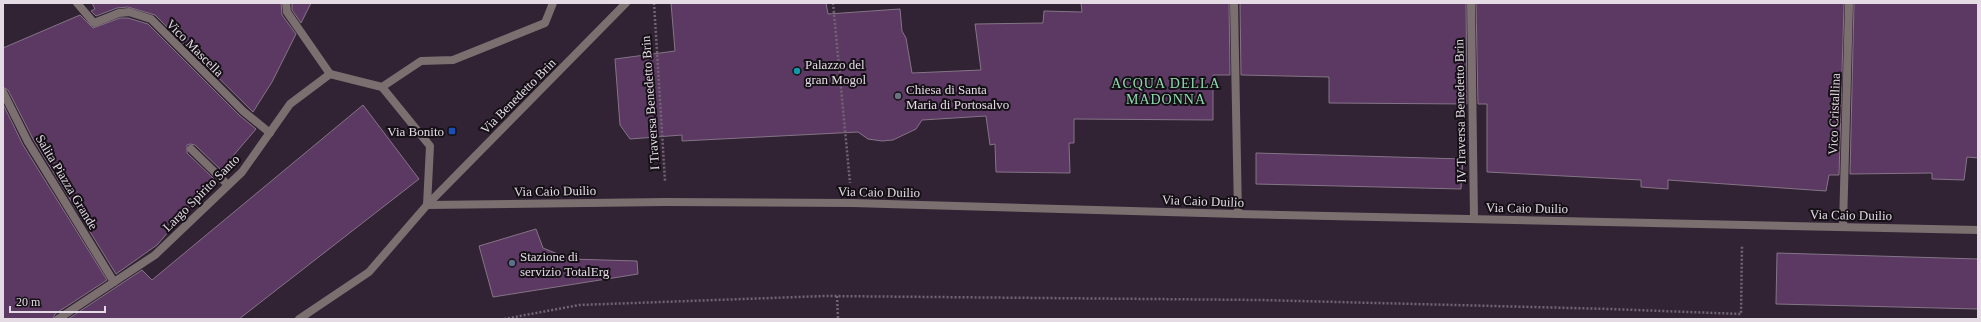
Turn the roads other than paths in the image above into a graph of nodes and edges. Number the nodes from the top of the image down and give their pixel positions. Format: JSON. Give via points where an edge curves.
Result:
{"nodes":[{"id":1,"x":77,"y":3,"type":"edge"},
{"id":2,"x":286,"y":3,"type":"edge"},
{"id":3,"x":553,"y":3,"type":"edge"},
{"id":4,"x":626,"y":3,"type":"edge"},
{"id":5,"x":1234,"y":3,"type":"edge"},
{"id":6,"x":1471,"y":3,"type":"edge"},
{"id":7,"x":1849,"y":3,"type":"edge"},
{"id":8,"x":330,"y":74,"type":"junction"},
{"id":9,"x":382,"y":87,"type":"junction"},
{"id":10,"x":3,"y":92,"type":"edge"},
{"id":11,"x":270,"y":133,"type":"junction"},
{"id":12,"x":191,"y":149,"type":"dead end"},
{"id":13,"x":228,"y":185,"type":"junction"},
{"id":14,"x":427,"y":205,"type":"junction"},
{"id":15,"x":1238,"y":214,"type":"junction"},
{"id":16,"x":1474,"y":218,"type":"junction"},
{"id":17,"x":1843,"y":226,"type":"junction"},
{"id":18,"x":1978,"y":230,"type":"edge"},
{"id":19,"x":114,"y":282,"type":"junction"},
{"id":20,"x":58,"y":319,"type":"edge"},
{"id":21,"x":299,"y":319,"type":"edge"}],
"edges":[{"from":1,"to":11,"type":"street","name":"Vico Mascella","via":[[94,23],[119,13],[129,12],[151,19],[231,100]]},
{"from":2,"to":8,"type":"street","via":[[287,12]]},
{"from":3,"to":9,"type":"street","via":[[545,23],[453,60],[421,61]]},
{"from":4,"to":14,"type":"street","name":"Via Benedetto Brin"},
{"from":5,"to":15,"type":"street"},
{"from":6,"to":16,"type":"street","name":"IV Traversa Benedetto Brin"},
{"from":7,"to":17,"type":"street","name":"Vico Cristallina"},
{"from":8,"to":9,"type":"street"},
{"from":8,"to":11,"type":"street","name":"Largo Spirito Santo","via":[[290,104]]},
{"from":9,"to":14,"type":"street","via":[[430,146]]},
{"from":10,"to":19,"type":"street","name":"Salita Piazza Grande","via":[[28,142]]},
{"from":11,"to":13,"type":"street","name":"Largo Spirito Santo","via":[[242,172]]},
{"from":12,"to":13,"type":"street"},
{"from":13,"to":19,"type":"street","name":"Largo Spirito Santo","via":[[155,255]]},
{"from":14,"to":15,"type":"street","name":"Via Caio Duilio","via":[[852,203]]},
{"from":14,"to":21,"type":"street","name":"Via Benedetto Brin","via":[[369,272]]},
{"from":15,"to":16,"type":"street","name":"Via Caio Duilio"},
{"from":16,"to":17,"type":"street","name":"Via Caio Duilio"},
{"from":17,"to":18,"type":"street","name":"Via Caio Duilio"},
{"from":19,"to":20,"type":"street","name":"Largo Spirito Santo"}]}
